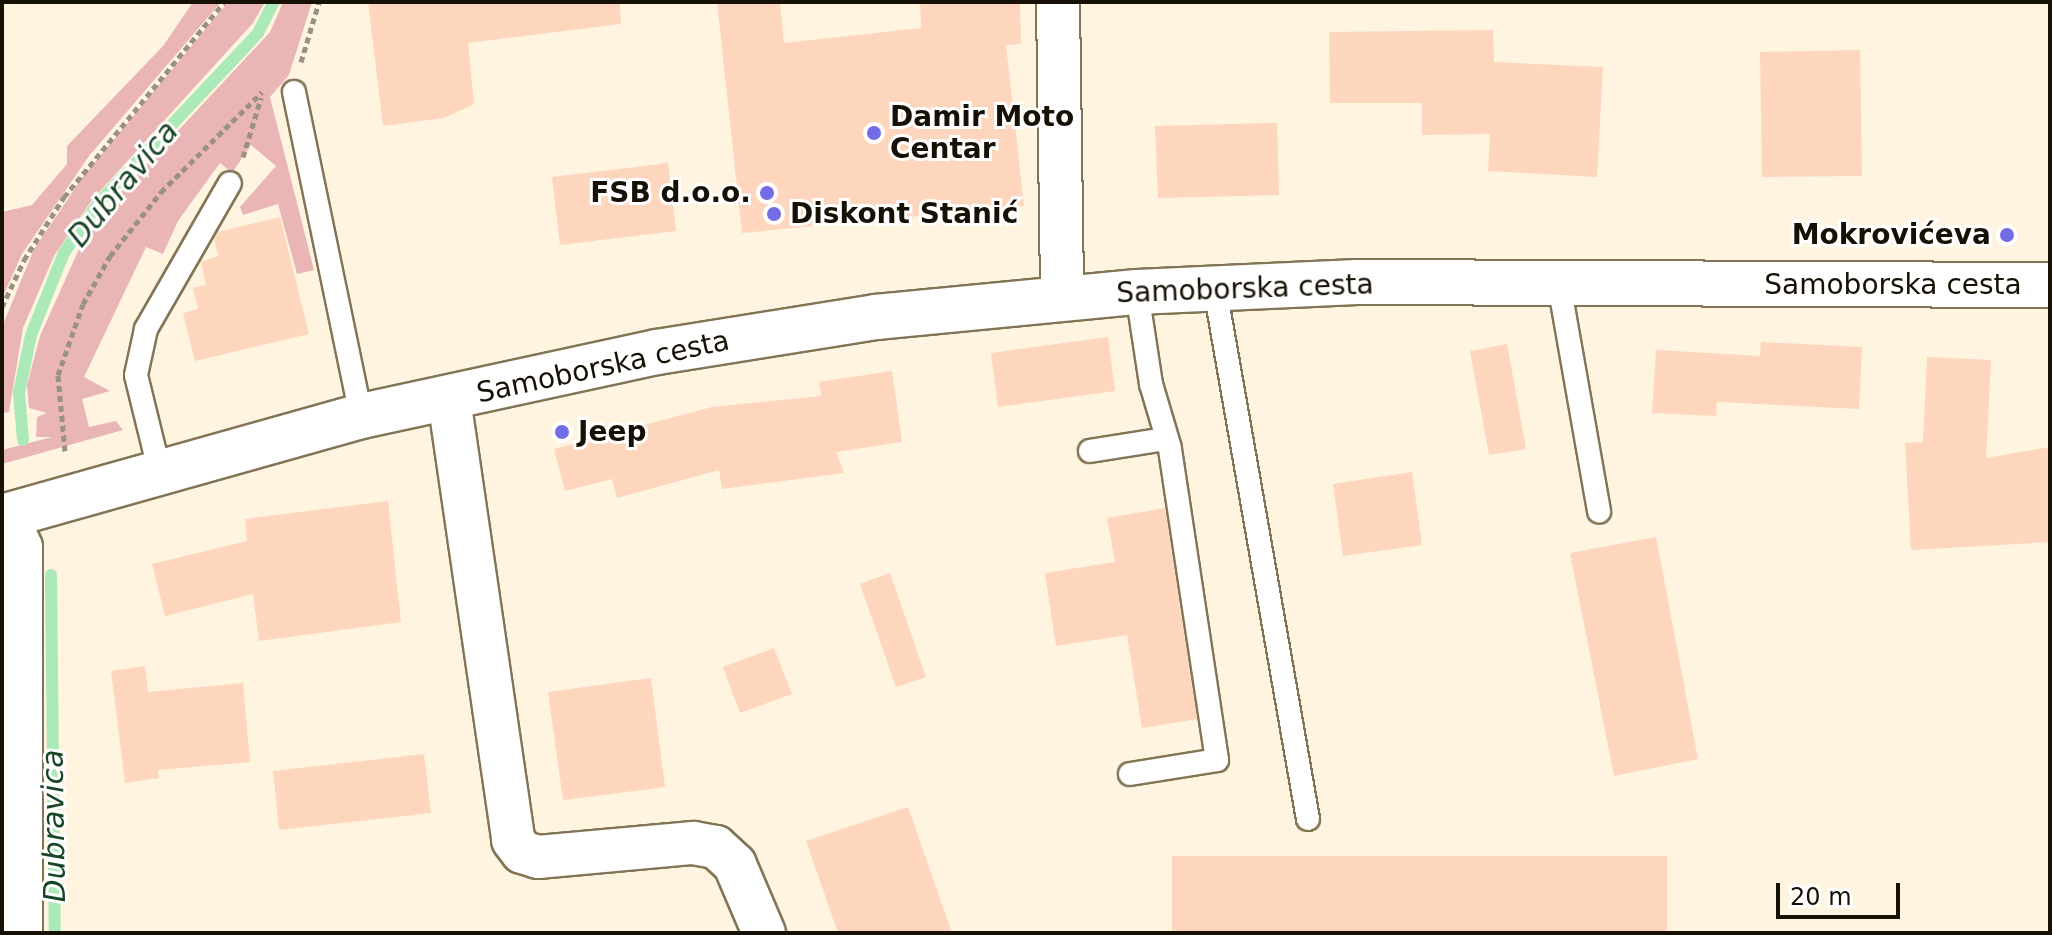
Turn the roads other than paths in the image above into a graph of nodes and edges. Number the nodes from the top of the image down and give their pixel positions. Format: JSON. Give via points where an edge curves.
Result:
{"nodes":[{"id":1,"x":1058,"y":2,"type":"edge"},
{"id":2,"x":292,"y":82,"type":"road end"},
{"id":3,"x":230,"y":183,"type":"road end"},
{"id":4,"x":1559,"y":284,"type":"junction"},
{"id":5,"x":2050,"y":285,"type":"edge"},
{"id":6,"x":1215,"y":289,"type":"junction"},
{"id":7,"x":1137,"y":292,"type":"junction"},
{"id":8,"x":1062,"y":298,"type":"junction"},
{"id":9,"x":449,"y":399,"type":"junction"},
{"id":10,"x":361,"y":416,"type":"junction"},
{"id":11,"x":1166,"y":439,"type":"junction"},
{"id":12,"x":1090,"y":451,"type":"dead end"},
{"id":13,"x":160,"y":473,"type":"junction"},
{"id":14,"x":1599,"y":512,"type":"dead end"},
{"id":15,"x":4,"y":515,"type":"edge"},
{"id":16,"x":1130,"y":774,"type":"dead end"},
{"id":17,"x":1308,"y":819,"type":"dead end"},
{"id":18,"x":21,"y":933,"type":"edge"},
{"id":19,"x":764,"y":933,"type":"edge"}],
"edges":[{"from":1,"to":8,"type":"street"},
{"from":2,"to":10,"type":"lane"},
{"from":3,"to":13,"type":"lane","via":[[146,329],[136,375]]},
{"from":4,"to":5,"type":"street","name":"Samoborska cesta"},
{"from":4,"to":6,"type":"street","name":"Samoborska cesta","via":[[1357,282]]},
{"from":4,"to":14,"type":"lane"},
{"from":6,"to":7,"type":"street","name":"Samoborska cesta"},
{"from":6,"to":17,"type":"lane"},
{"from":7,"to":8,"type":"street","name":"Samoborska cesta"},
{"from":7,"to":11,"type":"lane","via":[[1151,384]]},
{"from":8,"to":9,"type":"street","name":"Samoborska cesta","via":[[876,317],[657,352]]},
{"from":9,"to":10,"type":"street","name":"Samoborska cesta"},
{"from":9,"to":19,"type":"street","name":"Samoborska cesta","via":[[513,840],[522,852],[538,857],[693,843],[716,847],[735,865]]},
{"from":10,"to":13,"type":"street","name":"Samoborska cesta"},
{"from":11,"to":12,"type":"lane"},
{"from":11,"to":16,"type":"lane","via":[[1217,760]]},
{"from":13,"to":15,"type":"street","name":"Samoborska cesta"},
{"from":15,"to":18,"type":"street","via":[[21,547]]}]}
